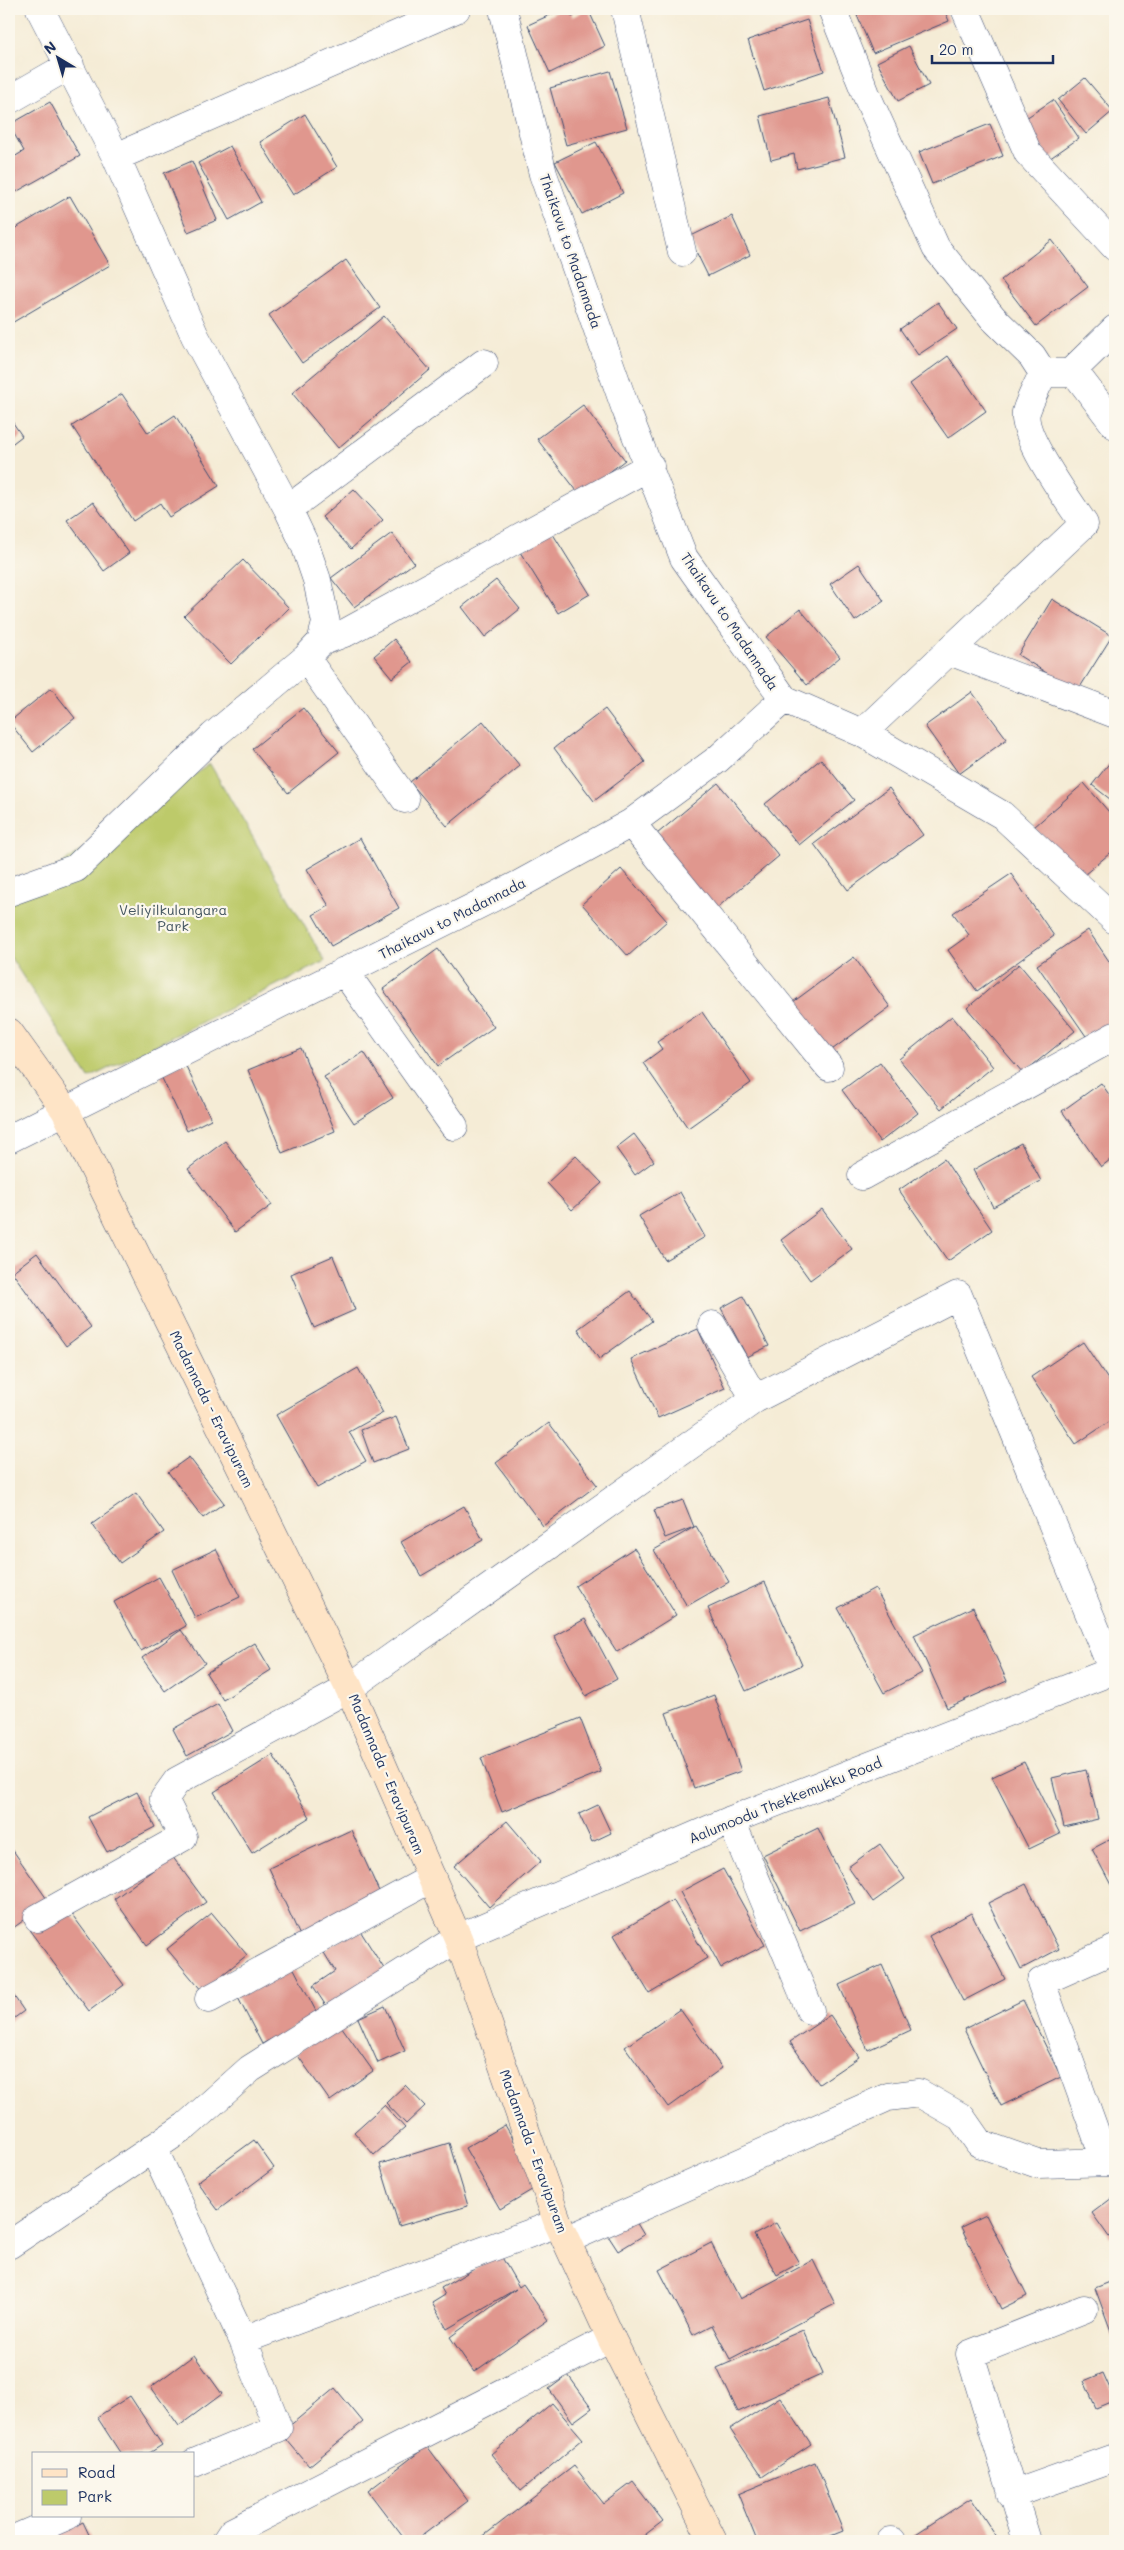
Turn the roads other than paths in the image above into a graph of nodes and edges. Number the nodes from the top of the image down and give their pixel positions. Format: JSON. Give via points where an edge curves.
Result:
{"nodes":[{"id":1,"x":40,"y":9,"type":"edge"},
{"id":2,"x":456,"y":9,"type":"edge"},
{"id":3,"x":503,"y":9,"type":"edge"},
{"id":4,"x":626,"y":9,"type":"edge"},
{"id":5,"x":832,"y":9,"type":"edge"},
{"id":6,"x":965,"y":9,"type":"edge"},
{"id":7,"x":70,"y":65,"type":"junction"},
{"id":8,"x":9,"y":100,"type":"edge"},
{"id":9,"x":116,"y":157,"type":"junction"},
{"id":10,"x":1115,"y":247,"type":"edge"},
{"id":11,"x":682,"y":252,"type":"dead end"},
{"id":12,"x":1115,"y":329,"type":"edge"},
{"id":13,"x":484,"y":363,"type":"dead end"},
{"id":14,"x":1073,"y":370,"type":"junction"},
{"id":15,"x":1043,"y":373,"type":"junction"},
{"id":16,"x":1115,"y":426,"type":"edge"},
{"id":17,"x":650,"y":466,"type":"junction"},
{"id":18,"x":288,"y":510,"type":"junction"},
{"id":19,"x":314,"y":650,"type":"junction"},
{"id":20,"x":949,"y":651,"type":"junction"},
{"id":21,"x":784,"y":699,"type":"junction"},
{"id":22,"x":1115,"y":714,"type":"edge"},
{"id":23,"x":862,"y":733,"type":"junction"},
{"id":24,"x":405,"y":799,"type":"dead end"},
{"id":25,"x":631,"y":823,"type":"junction"},
{"id":26,"x":9,"y":892,"type":"edge"},
{"id":27,"x":1115,"y":920,"type":"edge"},
{"id":28,"x":344,"y":971,"type":"junction"},
{"id":29,"x":9,"y":1032,"type":"edge"},
{"id":30,"x":1115,"y":1036,"type":"edge"},
{"id":31,"x":829,"y":1067,"type":"dead end"},
{"id":32,"x":65,"y":1110,"type":"junction"},
{"id":33,"x":454,"y":1126,"type":"dead end"},
{"id":34,"x":9,"y":1138,"type":"edge"},
{"id":35,"x":862,"y":1176,"type":"dead end"},
{"id":36,"x":712,"y":1324,"type":"dead end"},
{"id":37,"x":755,"y":1399,"type":"junction"},
{"id":38,"x":1114,"y":1670,"type":"edge"},
{"id":39,"x":349,"y":1688,"type":"junction"},
{"id":40,"x":731,"y":1820,"type":"junction"},
{"id":41,"x":432,"y":1878,"type":"junction"},
{"id":42,"x":38,"y":1918,"type":"dead end"},
{"id":43,"x":458,"y":1938,"type":"junction"},
{"id":44,"x":1115,"y":1949,"type":"edge"},
{"id":45,"x":209,"y":1999,"type":"dead end"},
{"id":46,"x":810,"y":2010,"type":"dead end"},
{"id":47,"x":153,"y":2148,"type":"junction"},
{"id":48,"x":1111,"y":2162,"type":"edge"},
{"id":49,"x":562,"y":2232,"type":"junction"},
{"id":50,"x":9,"y":2245,"type":"edge"},
{"id":51,"x":1084,"y":2309,"type":"dead end"},
{"id":52,"x":611,"y":2338,"type":"junction"},
{"id":53,"x":243,"y":2340,"type":"junction"},
{"id":54,"x":1115,"y":2458,"type":"edge"},
{"id":55,"x":195,"y":2463,"type":"edge"},
{"id":56,"x":1011,"y":2495,"type":"junction"},
{"id":57,"x":62,"y":2518,"type":"edge"},
{"id":58,"x":9,"y":2541,"type":"edge"},
{"id":59,"x":226,"y":2541,"type":"edge"},
{"id":60,"x":712,"y":2541,"type":"edge"},
{"id":61,"x":1027,"y":2541,"type":"edge"}],
"edges":[{"from":1,"to":7,"type":"street"},
{"from":2,"to":9,"type":"street"},
{"from":3,"to":17,"type":"street","name":"Thaikavu to Madannada","via":[[543,174],[625,407]]},
{"from":4,"to":11,"type":"street"},
{"from":5,"to":15,"type":"street","via":[[866,94],[936,248],[993,318],[1032,356]]},
{"from":6,"to":10,"type":"street","via":[[1028,153]]},
{"from":7,"to":8,"type":"street"},
{"from":7,"to":9,"type":"street","via":[[90,112]]},
{"from":9,"to":18,"type":"street","via":[[195,336]]},
{"from":12,"to":14,"type":"street"},
{"from":13,"to":18,"type":"street"},
{"from":14,"to":15,"type":"street","via":[[1066,374]]},
{"from":14,"to":16,"type":"street"},
{"from":15,"to":20,"type":"street","via":[[1026,414],[1028,422],[1048,471],[1084,524]]},
{"from":17,"to":19,"type":"street"},
{"from":17,"to":21,"type":"street","name":"Thaikavu to Madannada","via":[[684,558]]},
{"from":18,"to":19,"type":"street","via":[[317,580],[326,623]]},
{"from":19,"to":24,"type":"street"},
{"from":19,"to":26,"type":"street","via":[[213,736],[76,868]]},
{"from":20,"to":22,"type":"street"},
{"from":20,"to":23,"type":"street"},
{"from":21,"to":23,"type":"street"},
{"from":21,"to":25,"type":"street","name":"Thaikavu to Madannada","via":[[718,759]]},
{"from":23,"to":27,"type":"street","via":[[1002,815]]},
{"from":25,"to":28,"type":"street","name":"Thaikavu to Madannada","via":[[520,884]]},
{"from":25,"to":31,"type":"street"},
{"from":28,"to":32,"type":"street","name":"Thaikavu to Madannada"},
{"from":28,"to":33,"type":"street"},
{"from":29,"to":32,"type":"main road","name":"Madannada - Eravipuram"},
{"from":30,"to":35,"type":"street"},
{"from":32,"to":34,"type":"street","name":"Thaikavu to Madannada"},
{"from":32,"to":39,"type":"main road","name":"Madannada - Eravipuram"},
{"from":36,"to":37,"type":"street"},
{"from":37,"to":38,"type":"street","via":[[958,1295]]},
{"from":37,"to":39,"type":"street"},
{"from":38,"to":40,"type":"street","name":"Aalumoodu Thekkemukku Road"},
{"from":39,"to":41,"type":"main road","name":"Madannada - Eravipuram"},
{"from":39,"to":42,"type":"street","via":[[177,1781],[164,1799],[183,1837]]},
{"from":40,"to":43,"type":"street","name":"Aalumoodu Thekkemukku Road"},
{"from":40,"to":46,"type":"street"},
{"from":41,"to":43,"type":"main road","name":"Madannada - Eravipuram"},
{"from":41,"to":45,"type":"street"},
{"from":43,"to":47,"type":"street","name":"Aalumoodu Thekkemukku Road","via":[[250,2069],[186,2126]]},
{"from":43,"to":49,"type":"main road","name":"Madannada - Eravipuram"},
{"from":44,"to":48,"type":"street","via":[[1041,1982]]},
{"from":47,"to":50,"type":"street","name":"Aalumoodu Thekkemukku Road"},
{"from":47,"to":53,"type":"street"},
{"from":48,"to":49,"type":"street","via":[[1038,2164],[979,2143],[961,2117],[919,2093],[888,2097]]},
{"from":49,"to":52,"type":"main road","name":"Madannada - Eravipuram"},
{"from":49,"to":53,"type":"street"},
{"from":51,"to":56,"type":"street","via":[[970,2354]]},
{"from":52,"to":59,"type":"street","via":[[232,2532]]},
{"from":52,"to":60,"type":"main road","name":"Madannada - Eravipuram"},
{"from":53,"to":55,"type":"street","via":[[278,2428]]},
{"from":54,"to":56,"type":"street"},
{"from":56,"to":61,"type":"street"},
{"from":57,"to":58,"type":"street"}]}
